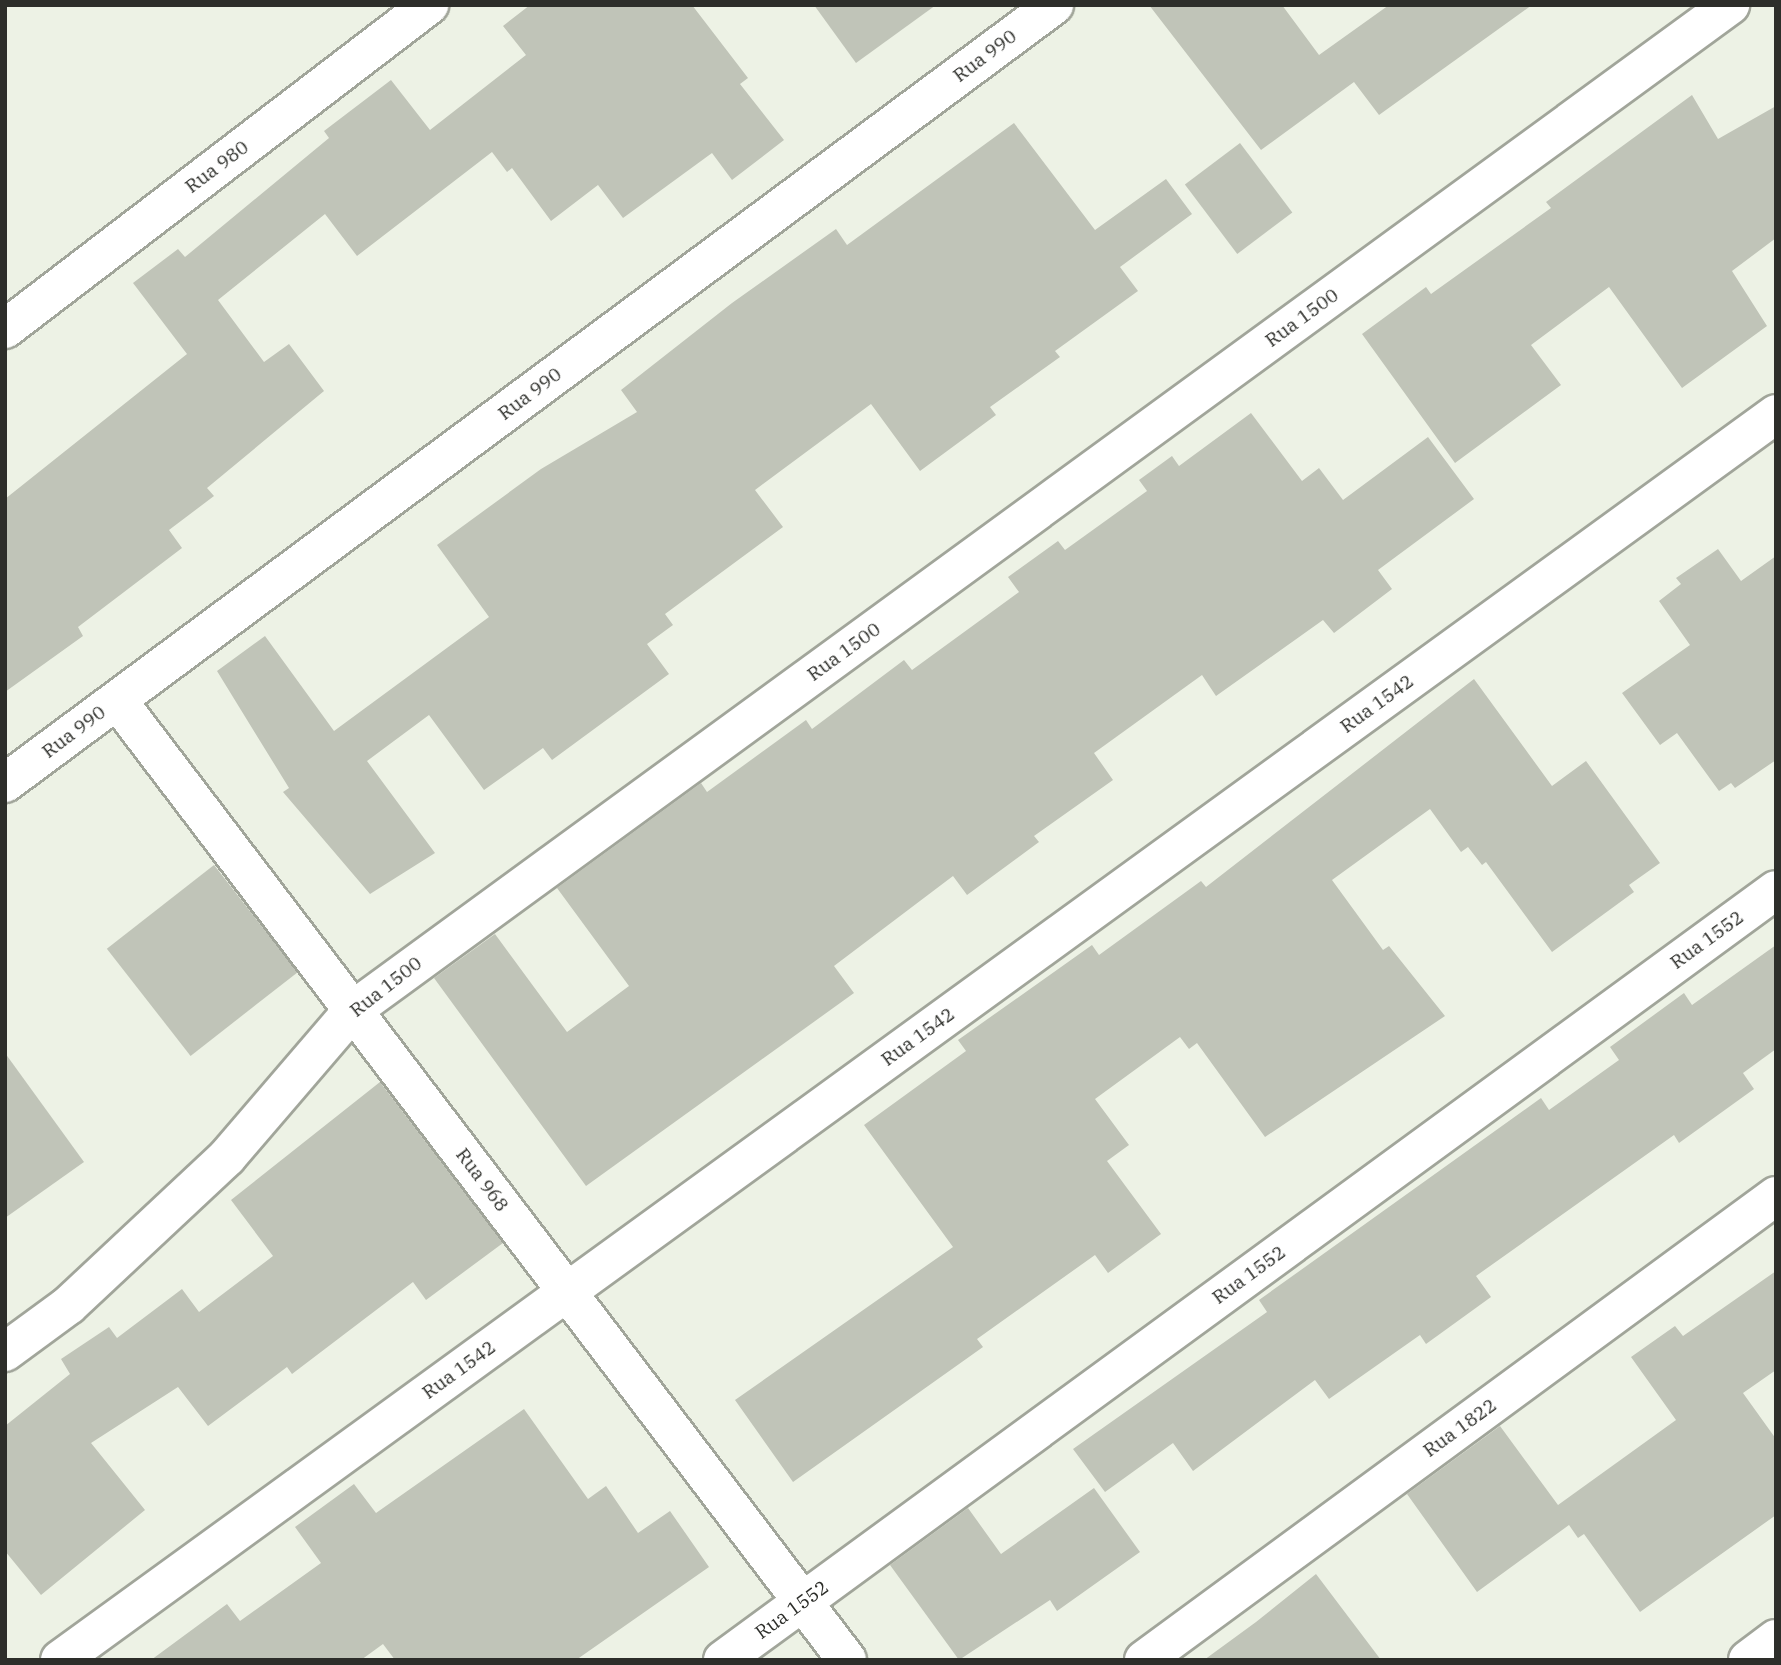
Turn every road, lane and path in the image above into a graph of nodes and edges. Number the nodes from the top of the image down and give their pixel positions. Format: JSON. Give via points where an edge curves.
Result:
{"nodes":[{"id":1,"x":429,"y":5,"type":"edge"},
{"id":2,"x":1054,"y":5,"type":"edge"},
{"id":3,"x":1730,"y":5,"type":"edge"},
{"id":4,"x":5,"y":329,"type":"edge"},
{"id":5,"x":1776,"y":414,"type":"edge"},
{"id":6,"x":117,"y":700,"type":"junction"},
{"id":7,"x":5,"y":783,"type":"edge"},
{"id":8,"x":1776,"y":890,"type":"edge"},
{"id":9,"x":353,"y":1010,"type":"junction"},
{"id":10,"x":1776,"y":1196,"type":"edge"},
{"id":11,"x":567,"y":1292,"type":"junction"},
{"id":12,"x":5,"y":1352,"type":"edge"},
{"id":13,"x":803,"y":1602,"type":"junction"},
{"id":14,"x":1776,"y":1639,"type":"edge"},
{"id":15,"x":60,"y":1660,"type":"edge"},
{"id":16,"x":723,"y":1660,"type":"edge"},
{"id":17,"x":847,"y":1660,"type":"edge"},
{"id":18,"x":1144,"y":1660,"type":"edge"},
{"id":19,"x":1748,"y":1660,"type":"edge"}],
"edges":[{"from":1,"to":4,"type":"street","name":"Rua 980"},
{"from":2,"to":6,"type":"street","name":"Rua 990"},
{"from":3,"to":9,"type":"street","name":"Rua 1500"},
{"from":5,"to":11,"type":"street","name":"Rua 1542"},
{"from":6,"to":7,"type":"street","name":"Rua 990"},
{"from":6,"to":9,"type":"street","name":"Rua 968"},
{"from":8,"to":13,"type":"street","name":"Rua 1552"},
{"from":9,"to":11,"type":"street","name":"Rua 968"},
{"from":9,"to":12,"type":"street","name":"Rua 1500","via":[[189,1194],[69,1305]]},
{"from":10,"to":18,"type":"street","name":"Rua 1822"},
{"from":11,"to":13,"type":"street","name":"Rua 968"},
{"from":11,"to":15,"type":"street","name":"Rua 1542"},
{"from":13,"to":16,"type":"street","name":"Rua 1552"},
{"from":13,"to":17,"type":"street","name":"Rua 968"},
{"from":14,"to":19,"type":"street"}]}
